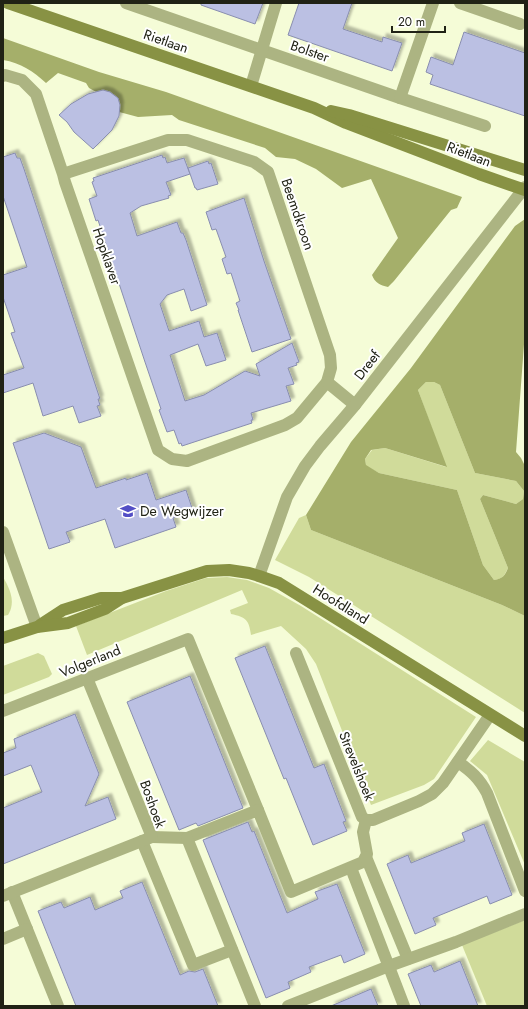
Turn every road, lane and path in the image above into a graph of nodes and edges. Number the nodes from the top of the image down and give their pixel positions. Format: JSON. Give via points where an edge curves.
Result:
{"nodes":[{"id":1,"x":8,"y":3,"type":"edge"},
{"id":2,"x":126,"y":3,"type":"edge"},
{"id":3,"x":276,"y":3,"type":"edge"},
{"id":4,"x":433,"y":3,"type":"edge"},
{"id":5,"x":460,"y":3,"type":"edge"},
{"id":6,"x":520,"y":24,"type":"dead end"},
{"id":7,"x":261,"y":50,"type":"junction"},
{"id":8,"x":3,"y":76,"type":"edge"},
{"id":9,"x":251,"y":86,"type":"junction"},
{"id":10,"x":400,"y":98,"type":"junction"},
{"id":11,"x":314,"y":108,"type":"junction"},
{"id":12,"x":485,"y":126,"type":"dead end"},
{"id":13,"x":525,"y":170,"type":"edge"},
{"id":14,"x":62,"y":174,"type":"junction"},
{"id":15,"x":524,"y":189,"type":"edge"},
{"id":16,"x":327,"y":382,"type":"junction"},
{"id":17,"x":355,"y":405,"type":"junction"},
{"id":18,"x":172,"y":459,"type":"joint"},
{"id":19,"x":3,"y":532,"type":"edge"},
{"id":20,"x":7,"y":556,"type":"edge"},
{"id":21,"x":259,"y":576,"type":"junction"},
{"id":22,"x":37,"y":627,"type":"junction"},
{"id":23,"x":3,"y":638,"type":"edge"},
{"id":24,"x":296,"y":653,"type":"dead end"},
{"id":25,"x":87,"y":678,"type":"junction"},
{"id":26,"x":3,"y":711,"type":"edge"},
{"id":27,"x":490,"y":714,"type":"junction"},
{"id":28,"x":525,"y":736,"type":"edge"},
{"id":29,"x":458,"y":762,"type":"junction"},
{"id":30,"x":258,"y":810,"type":"junction"},
{"id":31,"x":366,"y":820,"type":"junction"},
{"id":32,"x":187,"y":838,"type":"junction"},
{"id":33,"x":147,"y":839,"type":"junction"},
{"id":34,"x":366,"y":857,"type":"junction"},
{"id":35,"x":351,"y":868,"type":"junction"},
{"id":36,"x":525,"y":891,"type":"edge"},
{"id":37,"x":8,"y":894,"type":"edge"},
{"id":38,"x":525,"y":914,"type":"edge"},
{"id":39,"x":27,"y":929,"type":"junction"},
{"id":40,"x":3,"y":939,"type":"edge"},
{"id":41,"x":232,"y":950,"type":"junction"},
{"id":42,"x":408,"y":959,"type":"junction"},
{"id":43,"x":389,"y":966,"type":"junction"},
{"id":44,"x":58,"y":1006,"type":"edge"},
{"id":45,"x":255,"y":1006,"type":"edge"},
{"id":46,"x":288,"y":1006,"type":"edge"},
{"id":47,"x":404,"y":1006,"type":"edge"}],
"edges":[{"from":1,"to":9,"type":"street","name":"Rietlaan"},
{"from":2,"to":7,"type":"street","name":"Bolster"},
{"from":3,"to":7,"type":"street"},
{"from":4,"to":10,"type":"street"},
{"from":5,"to":6,"type":"street"},
{"from":7,"to":9,"type":"street"},
{"from":7,"to":10,"type":"street","name":"Bolster"},
{"from":8,"to":14,"type":"street","name":"Hopklaver","via":[[22,80],[36,94]]},
{"from":9,"to":11,"type":"street","name":"Rietlaan"},
{"from":10,"to":12,"type":"street","name":"Bolster"},
{"from":11,"to":13,"type":"street","name":"Rietlaan","via":[[349,114]]},
{"from":11,"to":15,"type":"street","name":"Rietlaan","via":[[346,123]]},
{"from":14,"to":16,"type":"street","name":"Beemdkroon","via":[[168,140],[187,140],[254,162],[268,172],[330,355],[331,368]]},
{"from":14,"to":18,"type":"street","name":"Hopklaver","via":[[158,450]]},
{"from":15,"to":17,"type":"street","name":"Dreef"},
{"from":16,"to":17,"type":"street"},
{"from":16,"to":18,"type":"street","name":"Beemdkroon","via":[[297,418],[285,425],[187,462]]},
{"from":17,"to":21,"type":"street","name":"Dreef","via":[[320,446],[295,482],[282,509]]},
{"from":19,"to":20,"type":"street"},
{"from":20,"to":22,"type":"street"},
{"from":21,"to":22,"type":"street","name":"Hoofdland","via":[[229,570],[207,571],[122,598],[105,609],[68,623]]},
{"from":21,"to":27,"type":"street","name":"Hoofdland","via":[[279,584]]},
{"from":22,"to":23,"type":"street","name":"Hoofdland"},
{"from":24,"to":31,"type":"street","name":"Strevelshoek","via":[[362,817]]},
{"from":25,"to":26,"type":"street","name":"Volgerland"},
{"from":25,"to":30,"type":"street","name":"Volgerland","via":[[188,639]]},
{"from":25,"to":33,"type":"street","name":"Boshoek"},
{"from":27,"to":28,"type":"street","name":"Hoofdland"},
{"from":27,"to":29,"type":"street","name":"Strevelshoek"},
{"from":29,"to":31,"type":"street","name":"Strevelshoek","via":[[432,794],[373,820]]},
{"from":29,"to":36,"type":"street","via":[[473,772],[487,793]]},
{"from":30,"to":32,"type":"street"},
{"from":30,"to":35,"type":"street","via":[[291,892]]},
{"from":31,"to":34,"type":"street","via":[[363,832]]},
{"from":32,"to":33,"type":"street"},
{"from":32,"to":41,"type":"street"},
{"from":33,"to":37,"type":"street","name":"Boshoek"},
{"from":33,"to":41,"type":"street","via":[[193,965]]},
{"from":34,"to":35,"type":"street","via":[[363,862]]},
{"from":34,"to":42,"type":"street"},
{"from":35,"to":43,"type":"street"},
{"from":37,"to":39,"type":"street"},
{"from":38,"to":42,"type":"street"},
{"from":39,"to":40,"type":"street"},
{"from":39,"to":44,"type":"street"},
{"from":41,"to":45,"type":"street"},
{"from":42,"to":43,"type":"street"},
{"from":43,"to":46,"type":"street"},
{"from":43,"to":47,"type":"street"}]}
